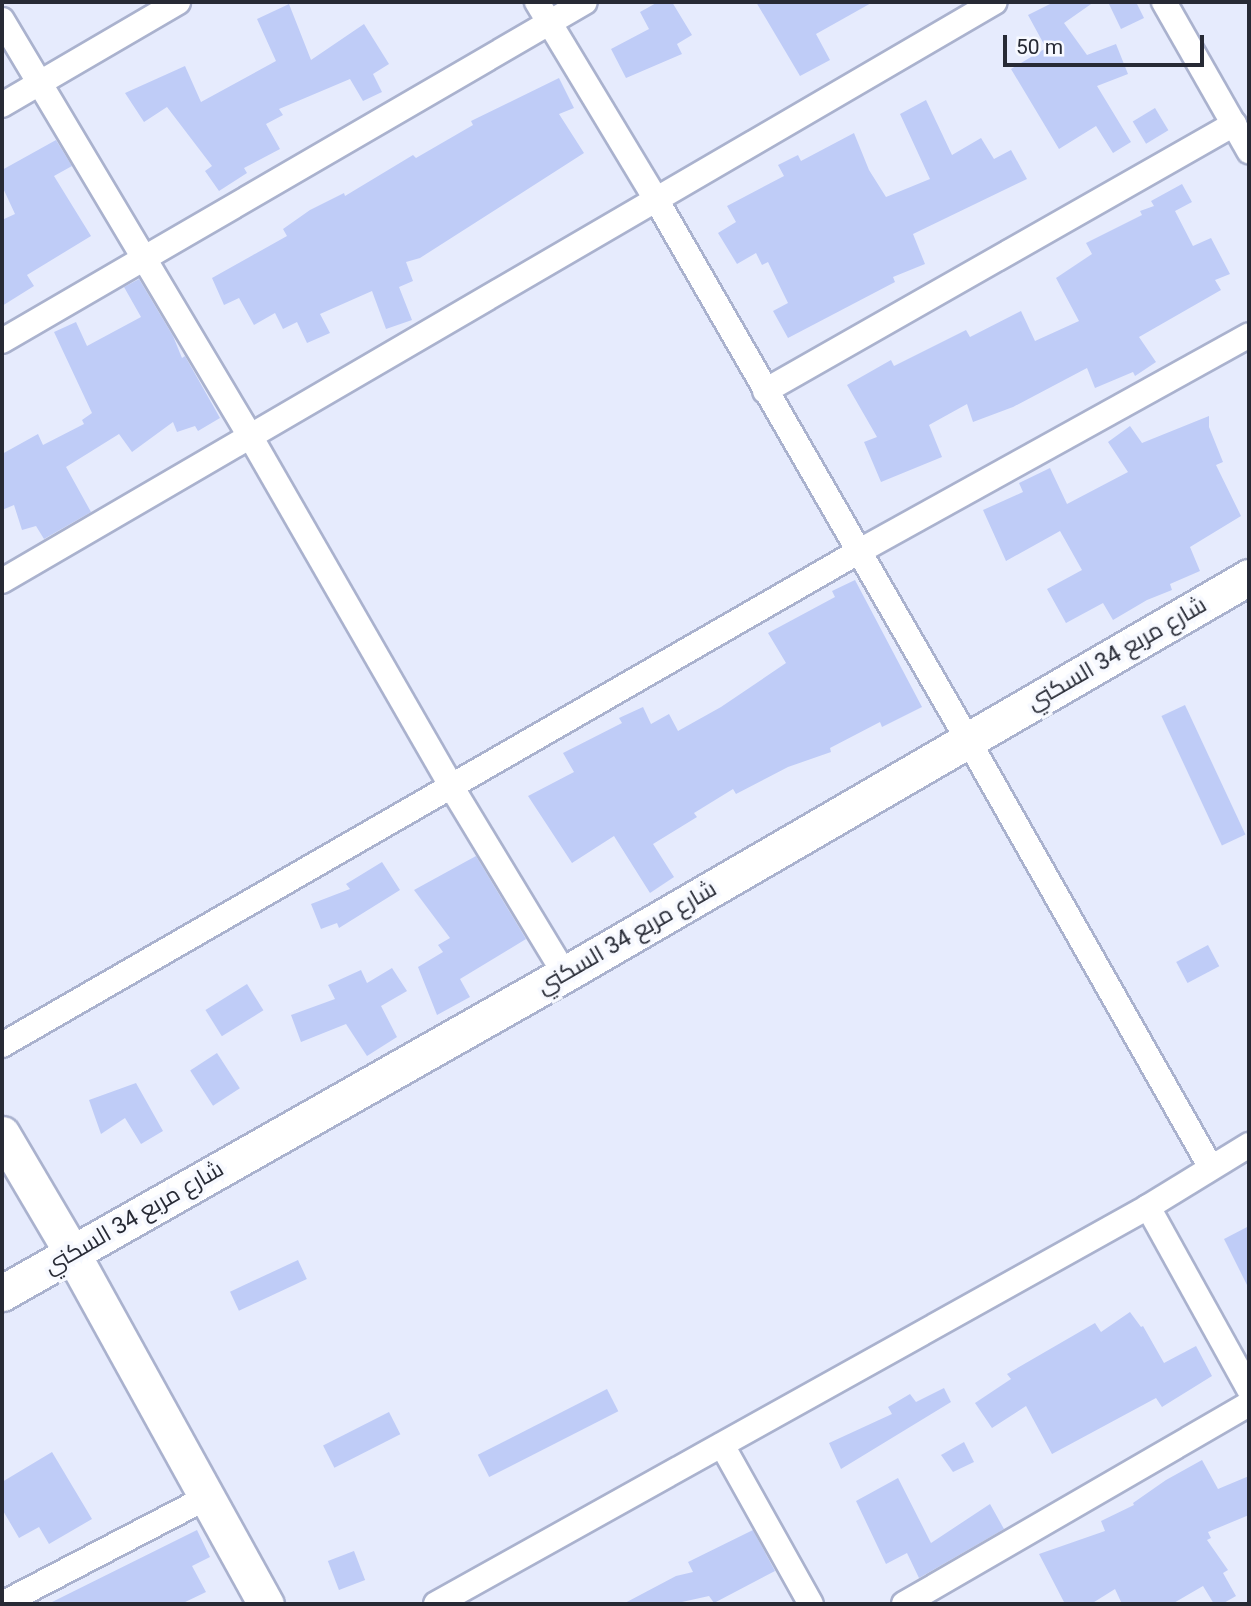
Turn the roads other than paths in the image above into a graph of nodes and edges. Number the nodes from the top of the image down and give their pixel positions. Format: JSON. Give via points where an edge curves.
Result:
{"nodes":[{"id":1,"x":178,"y":2,"type":"edge"},
{"id":2,"x":537,"y":2,"type":"edge"},
{"id":3,"x":585,"y":2,"type":"edge"},
{"id":4,"x":995,"y":2,"type":"edge"},
{"id":5,"x":1164,"y":2,"type":"edge"},
{"id":6,"x":2,"y":20,"type":"edge"},
{"id":7,"x":550,"y":23,"type":"junction"},
{"id":8,"x":38,"y":83,"type":"junction"},
{"id":9,"x":2,"y":104,"type":"edge"},
{"id":10,"x":1234,"y":124,"type":"junction"},
{"id":11,"x":1249,"y":152,"type":"edge"},
{"id":12,"x":657,"y":201,"type":"junction"},
{"id":13,"x":142,"y":259,"type":"junction"},
{"id":14,"x":1249,"y":335,"type":"edge"},
{"id":15,"x":2,"y":341,"type":"edge"},
{"id":16,"x":765,"y":391,"type":"junction"},
{"id":17,"x":250,"y":436,"type":"junction"},
{"id":18,"x":858,"y":552,"type":"junction"},
{"id":19,"x":1249,"y":578,"type":"edge"},
{"id":20,"x":2,"y":581,"type":"edge"},
{"id":21,"x":968,"y":740,"type":"junction"},
{"id":22,"x":451,"y":786,"type":"junction"},
{"id":23,"x":565,"y":974,"type":"junction"},
{"id":24,"x":2,"y":1045,"type":"edge"},
{"id":25,"x":2,"y":1134,"type":"edge"},
{"id":26,"x":1249,"y":1145,"type":"edge"},
{"id":27,"x":1211,"y":1168,"type":"junction"},
{"id":28,"x":1148,"y":1207,"type":"junction"},
{"id":29,"x":72,"y":1253,"type":"junction"},
{"id":30,"x":2,"y":1293,"type":"edge"},
{"id":31,"x":1249,"y":1389,"type":"edge"},
{"id":32,"x":1249,"y":1404,"type":"edge"},
{"id":33,"x":722,"y":1445,"type":"junction"},
{"id":34,"x":206,"y":1498,"type":"junction"},
{"id":35,"x":2,"y":1604,"type":"edge"},
{"id":36,"x":267,"y":1604,"type":"edge"},
{"id":37,"x":436,"y":1604,"type":"edge"},
{"id":38,"x":811,"y":1604,"type":"edge"},
{"id":39,"x":904,"y":1604,"type":"edge"}],
"edges":[{"from":1,"to":8,"type":"street"},
{"from":2,"to":7,"type":"street"},
{"from":3,"to":7,"type":"street"},
{"from":4,"to":12,"type":"street"},
{"from":5,"to":10,"type":"street"},
{"from":6,"to":8,"type":"street"},
{"from":7,"to":12,"type":"street"},
{"from":7,"to":13,"type":"street"},
{"from":8,"to":9,"type":"street"},
{"from":8,"to":13,"type":"street"},
{"from":10,"to":11,"type":"street"},
{"from":10,"to":16,"type":"street"},
{"from":12,"to":16,"type":"street"},
{"from":12,"to":17,"type":"street"},
{"from":13,"to":15,"type":"street"},
{"from":13,"to":17,"type":"street"},
{"from":14,"to":18,"type":"street"},
{"from":16,"to":18,"type":"street"},
{"from":17,"to":20,"type":"street"},
{"from":17,"to":22,"type":"street"},
{"from":18,"to":21,"type":"street"},
{"from":18,"to":22,"type":"street"},
{"from":19,"to":21,"type":"street","name":"شارع مربع 34 السكني"},
{"from":21,"to":23,"type":"street","name":"شارع مربع 34 السكني"},
{"from":21,"to":27,"type":"street"},
{"from":22,"to":23,"type":"street"},
{"from":22,"to":24,"type":"street"},
{"from":23,"to":29,"type":"street","name":"شارع مربع 34 السكني"},
{"from":25,"to":29,"type":"street"},
{"from":26,"to":27,"type":"street"},
{"from":27,"to":28,"type":"street"},
{"from":28,"to":31,"type":"street"},
{"from":28,"to":33,"type":"street"},
{"from":29,"to":30,"type":"street","name":"شارع مربع 34 السكني"},
{"from":29,"to":34,"type":"street"},
{"from":32,"to":39,"type":"street"},
{"from":33,"to":37,"type":"street"},
{"from":33,"to":38,"type":"street"},
{"from":34,"to":35,"type":"street"},
{"from":34,"to":36,"type":"street"}]}
